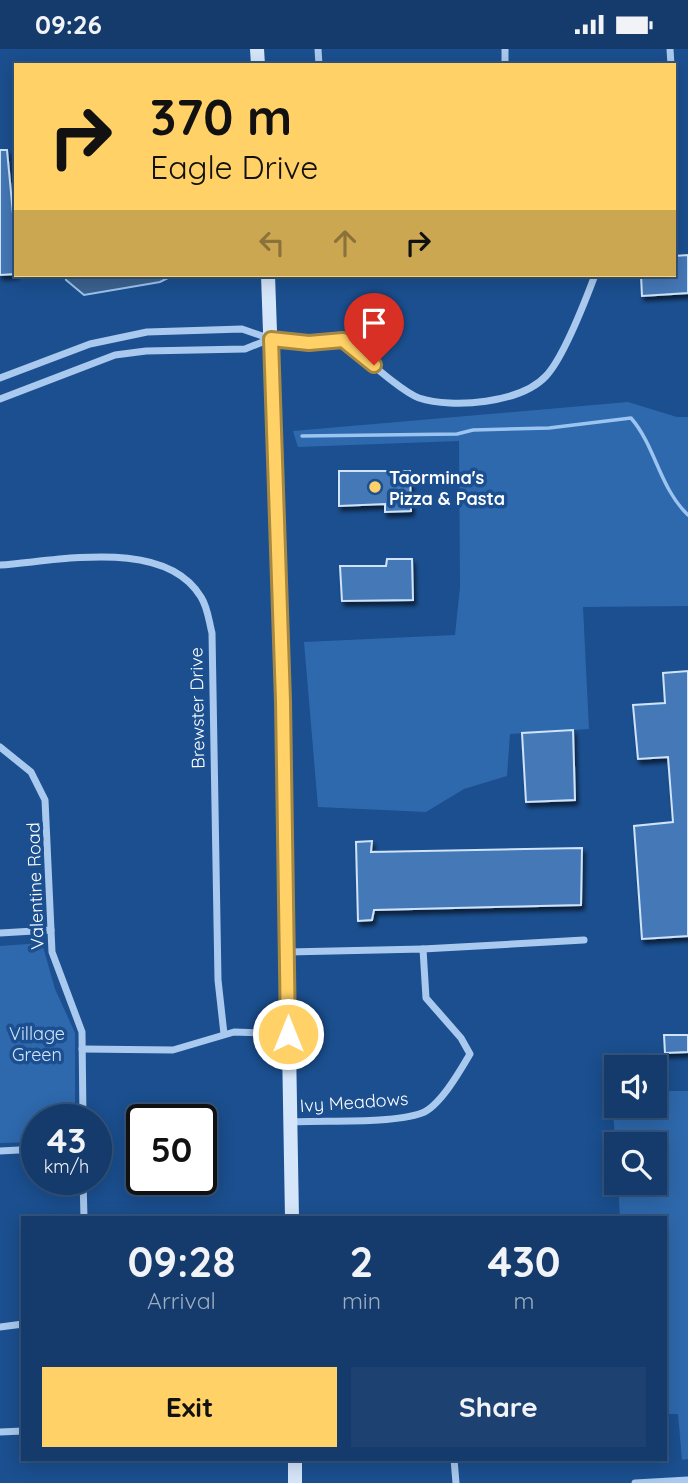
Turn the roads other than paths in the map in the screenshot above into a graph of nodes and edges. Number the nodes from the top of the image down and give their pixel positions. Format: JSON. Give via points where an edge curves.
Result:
{"nodes":[{"id":1,"x":268,"y":277,"type":"edge"},
{"id":2,"x":594,"y":277,"type":"edge"},
{"id":3,"x":271,"y":339,"type":"junction"},
{"id":4,"x":0,"y":378,"type":"edge"},
{"id":5,"x":0,"y":399,"type":"edge"},
{"id":6,"x":0,"y":565,"type":"edge"},
{"id":7,"x":0,"y":747,"type":"edge"},
{"id":8,"x":51,"y":930,"type":"junction"},
{"id":9,"x":0,"y":933,"type":"edge"},
{"id":10,"x":584,"y":940,"type":"dead end"},
{"id":11,"x":423,"y":949,"type":"junction"},
{"id":12,"x":288,"y":952,"type":"junction"},
{"id":13,"x":224,"y":1034,"type":"junction"},
{"id":14,"x":288,"y":1034,"type":"junction"},
{"id":15,"x":82,"y":1049,"type":"junction"},
{"id":16,"x":83,"y":1104,"type":"edge"},
{"id":17,"x":291,"y":1122,"type":"junction"},
{"id":18,"x":21,"y":1150,"type":"edge"},
{"id":19,"x":0,"y":1151,"type":"edge"},
{"id":20,"x":83,"y":1195,"type":"edge"},
{"id":21,"x":84,"y":1216,"type":"edge"},
{"id":22,"x":292,"y":1216,"type":"edge"},
{"id":23,"x":21,"y":1324,"type":"edge"},
{"id":24,"x":0,"y":1327,"type":"edge"},
{"id":25,"x":21,"y":1431,"type":"edge"},
{"id":26,"x":0,"y":1432,"type":"edge"},
{"id":27,"x":295,"y":1461,"type":"edge"},
{"id":28,"x":454,"y":1461,"type":"edge"},
{"id":29,"x":688,"y":1480,"type":"edge"},
{"id":30,"x":295,"y":1483,"type":"edge"},
{"id":31,"x":456,"y":1483,"type":"edge"},
{"id":32,"x":635,"y":1483,"type":"edge"}],
"edges":[{"from":1,"to":3,"type":"main road"},
{"from":2,"to":3,"type":"street","via":[[547,375],[530,388],[494,400],[458,404],[418,397],[343,340]]},
{"from":3,"to":4,"type":"street","via":[[242,330],[147,332],[90,344]]},
{"from":3,"to":5,"type":"street","via":[[245,349],[115,355]]},
{"from":3,"to":12,"type":"main road"},
{"from":6,"to":13,"type":"street","name":"Brewster Drive","via":[[138,558],[177,573],[202,599],[212,633],[218,980]]},
{"from":7,"to":8,"type":"street","name":"Valentine Road","via":[[31,772],[46,800]]},
{"from":8,"to":9,"type":"street"},
{"from":8,"to":15,"type":"street","name":"Valentine Road","via":[[52,952],[82,1032]]},
{"from":10,"to":11,"type":"street"},
{"from":11,"to":12,"type":"street"},
{"from":11,"to":17,"type":"street","name":"Ivy Meadows","via":[[426,998],[470,1055],[452,1084],[424,1112]]},
{"from":12,"to":14,"type":"main road"},
{"from":13,"to":14,"type":"street"},
{"from":13,"to":15,"type":"street","via":[[173,1050]]},
{"from":14,"to":17,"type":"main road"},
{"from":15,"to":16,"type":"street","name":"Valentine Road"},
{"from":17,"to":22,"type":"main road"},
{"from":18,"to":19,"type":"street"},
{"from":20,"to":21,"type":"street"},
{"from":23,"to":24,"type":"street"},
{"from":25,"to":26,"type":"street"},
{"from":27,"to":30,"type":"main road"},
{"from":28,"to":31,"type":"street"},
{"from":29,"to":32,"type":"street"}]}
